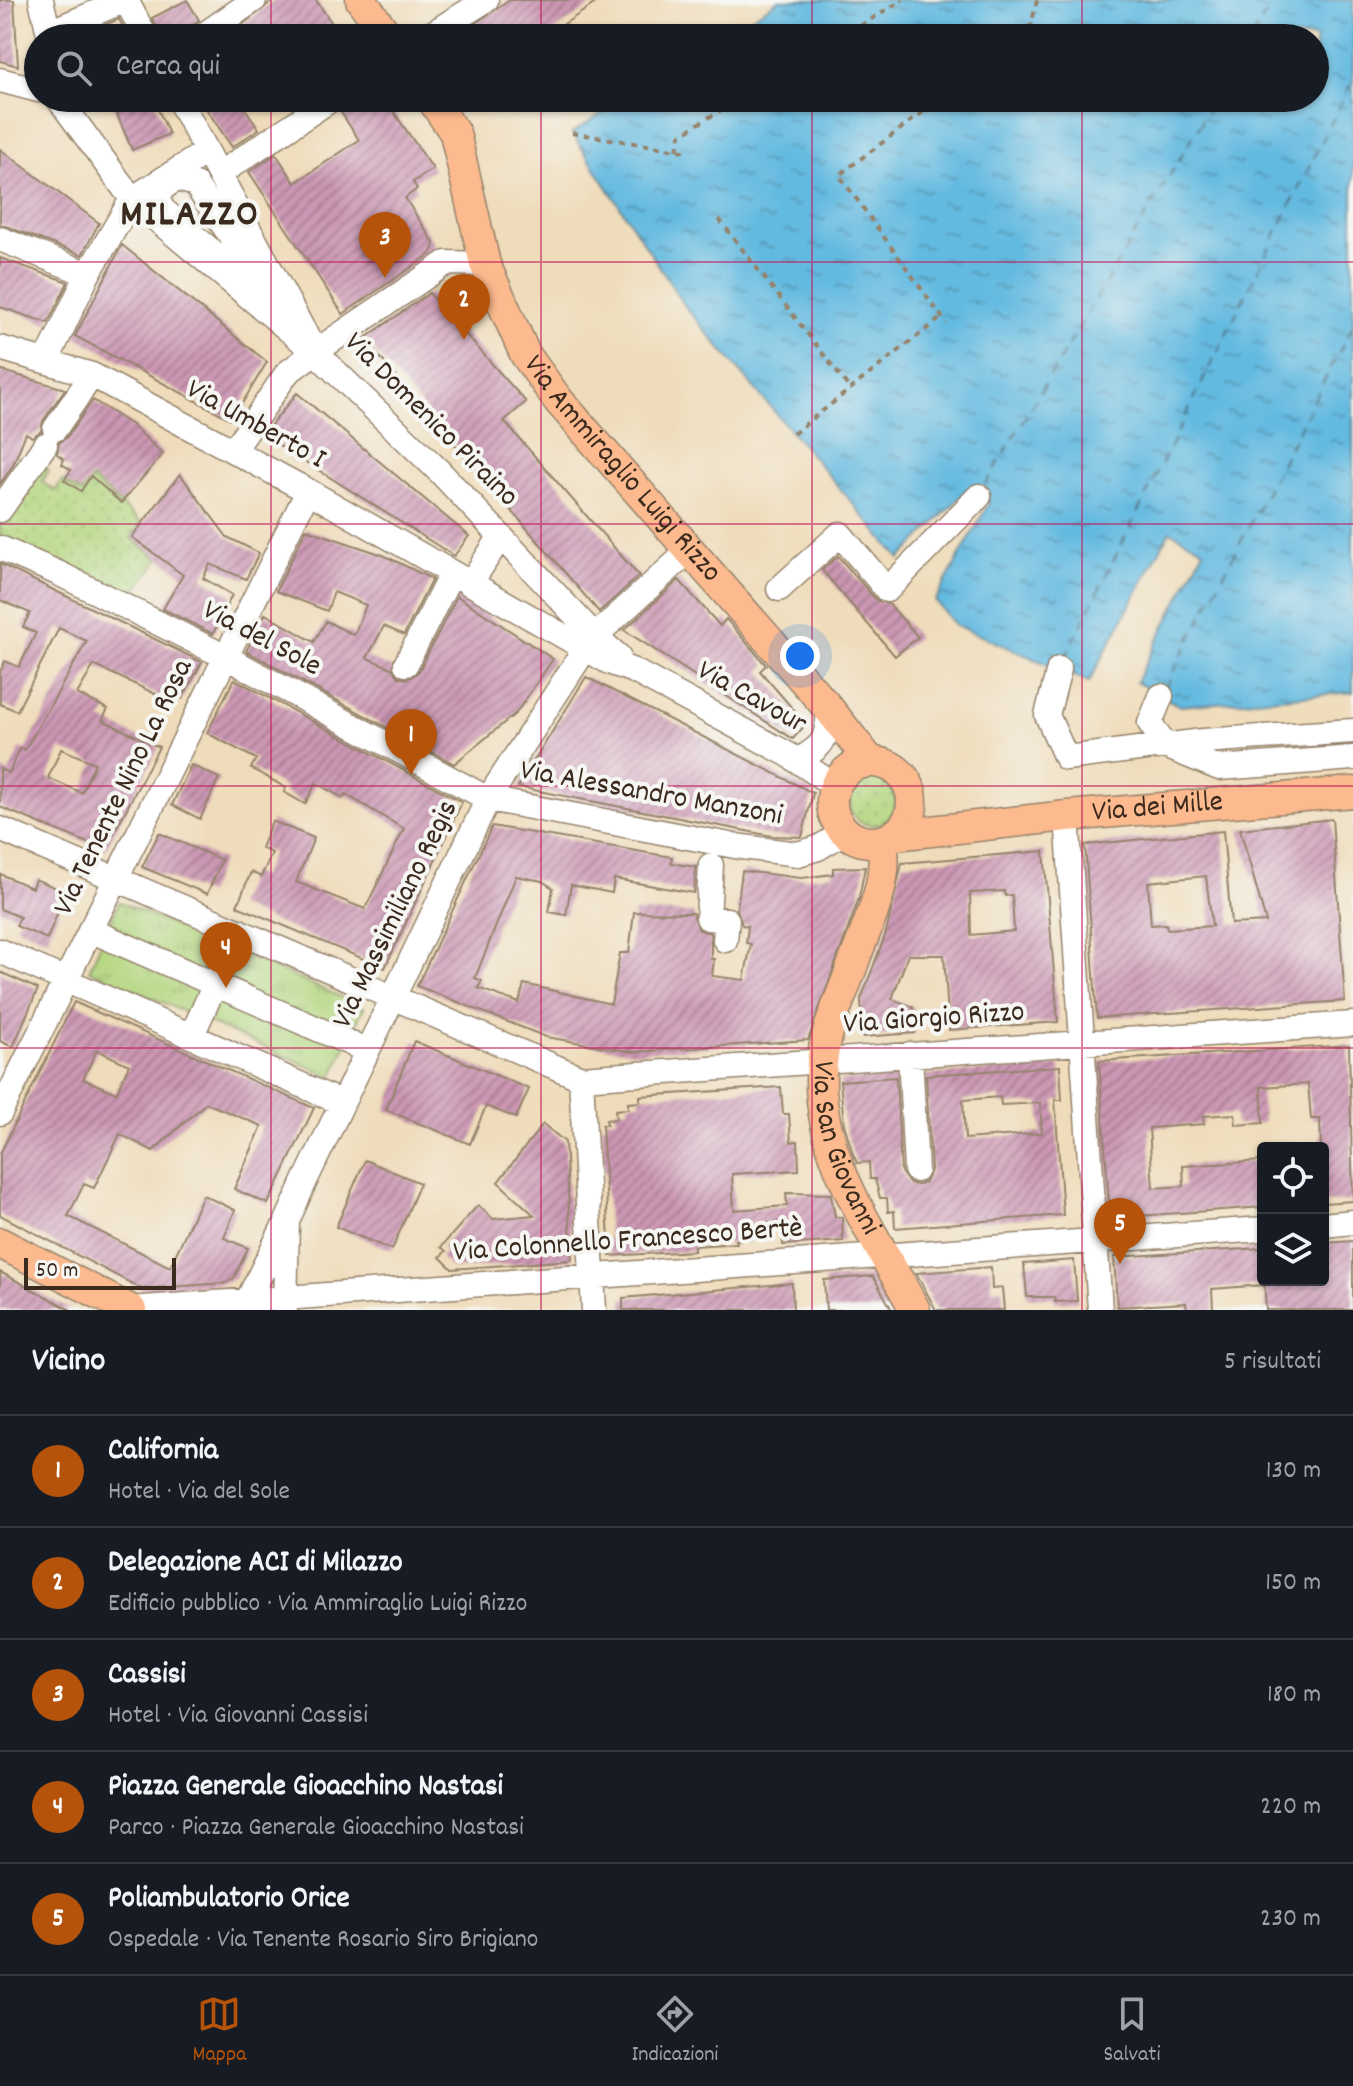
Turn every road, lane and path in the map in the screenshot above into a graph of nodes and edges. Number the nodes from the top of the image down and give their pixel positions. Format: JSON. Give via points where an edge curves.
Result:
{"nodes":[{"id":1,"x":41,"y":0,"type":"edge"},
{"id":2,"x":126,"y":0,"type":"edge"},
{"id":3,"x":254,"y":0,"type":"edge"},
{"id":4,"x":361,"y":0,"type":"edge"},
{"id":5,"x":486,"y":0,"type":"edge"},
{"id":6,"x":903,"y":0,"type":"edge"},
{"id":7,"x":1037,"y":0,"type":"edge"},
{"id":8,"x":46,"y":24,"type":"edge"},
{"id":9,"x":73,"y":24,"type":"edge"},
{"id":10,"x":139,"y":24,"type":"edge"},
{"id":11,"x":219,"y":24,"type":"edge"},
{"id":12,"x":379,"y":24,"type":"edge"},
{"id":13,"x":447,"y":24,"type":"edge"},
{"id":14,"x":863,"y":24,"type":"edge"},
{"id":15,"x":1031,"y":24,"type":"edge"},
{"id":16,"x":0,"y":80,"type":"edge"},
{"id":17,"x":24,"y":86,"type":"edge"},
{"id":18,"x":68,"y":112,"type":"edge"},
{"id":19,"x":185,"y":112,"type":"edge"},
{"id":20,"x":312,"y":112,"type":"edge"},
{"id":21,"x":441,"y":112,"type":"edge"},
{"id":22,"x":718,"y":112,"type":"edge"},
{"id":23,"x":923,"y":112,"type":"edge"},
{"id":24,"x":572,"y":133,"type":"dead end"},
{"id":25,"x":677,"y":150,"type":"junction"},
{"id":26,"x":206,"y":152,"type":"junction"},
{"id":27,"x":690,"y":152,"type":"dead end"},
{"id":28,"x":219,"y":174,"type":"junction"},
{"id":29,"x":160,"y":194,"type":"joint"},
{"id":30,"x":132,"y":199,"type":"junction"},
{"id":31,"x":719,"y":219,"type":"dead end"},
{"id":32,"x":0,"y":239,"type":"edge"},
{"id":33,"x":485,"y":264,"type":"junction"},
{"id":34,"x":88,"y":274,"type":"junction"},
{"id":35,"x":279,"y":286,"type":"junction"},
{"id":36,"x":256,"y":302,"type":"junction"},
{"id":37,"x":942,"y":317,"type":"junction"},
{"id":38,"x":947,"y":324,"type":"dead end"},
{"id":39,"x":0,"y":348,"type":"edge"},
{"id":40,"x":315,"y":352,"type":"junction"},
{"id":41,"x":47,"y":360,"type":"junction"},
{"id":42,"x":92,"y":375,"type":"junction"},
{"id":43,"x":850,"y":389,"type":"junction"},
{"id":44,"x":793,"y":434,"type":"dead end"},
{"id":45,"x":234,"y":450,"type":"junction"},
{"id":46,"x":308,"y":491,"type":"junction"},
{"id":47,"x":979,"y":496,"type":"dead end"},
{"id":48,"x":0,"y":510,"type":"edge"},
{"id":49,"x":501,"y":536,"type":"junction"},
{"id":50,"x":0,"y":548,"type":"edge"},
{"id":51,"x":689,"y":551,"type":"junction"},
{"id":52,"x":460,"y":579,"type":"junction"},
{"id":53,"x":779,"y":589,"type":"dead end"},
{"id":54,"x":590,"y":642,"type":"junction"},
{"id":55,"x":226,"y":657,"type":"junction"},
{"id":56,"x":406,"y":664,"type":"dead end"},
{"id":57,"x":1059,"y":669,"type":"dead end"},
{"id":58,"x":1161,"y":696,"type":"dead end"},
{"id":59,"x":829,"y":709,"type":"junction"},
{"id":60,"x":1353,"y":731,"type":"edge"},
{"id":61,"x":1165,"y":746,"type":"junction"},
{"id":62,"x":1353,"y":758,"type":"edge"},
{"id":63,"x":797,"y":761,"type":"junction"},
{"id":64,"x":870,"y":761,"type":"junction"},
{"id":65,"x":835,"y":786,"type":"junction"},
{"id":66,"x":1353,"y":798,"type":"edge"},
{"id":67,"x":488,"y":799,"type":"junction"},
{"id":68,"x":913,"y":803,"type":"junction"},
{"id":69,"x":1067,"y":816,"type":"junction"},
{"id":70,"x":961,"y":827,"type":"junction"},
{"id":71,"x":0,"y":829,"type":"edge"},
{"id":72,"x":845,"y":832,"type":"junction"},
{"id":73,"x":889,"y":838,"type":"junction"},
{"id":74,"x":711,"y":865,"type":"dead end"},
{"id":75,"x":116,"y":877,"type":"junction"},
{"id":76,"x":90,"y":930,"type":"junction"},
{"id":77,"x":239,"y":931,"type":"junction"},
{"id":78,"x":725,"y":940,"type":"dead end"},
{"id":79,"x":0,"y":951,"type":"edge"},
{"id":80,"x":67,"y":978,"type":"junction"},
{"id":81,"x":215,"y":984,"type":"junction"},
{"id":82,"x":392,"y":997,"type":"junction"},
{"id":83,"x":1353,"y":1024,"type":"edge"},
{"id":84,"x":192,"y":1035,"type":"junction"},
{"id":85,"x":1082,"y":1042,"type":"junction"},
{"id":86,"x":366,"y":1050,"type":"junction"},
{"id":87,"x":910,"y":1054,"type":"junction"},
{"id":88,"x":822,"y":1060,"type":"junction"},
{"id":89,"x":581,"y":1078,"type":"junction"},
{"id":90,"x":342,"y":1103,"type":"junction"},
{"id":91,"x":0,"y":1113,"type":"edge"},
{"id":92,"x":916,"y":1170,"type":"dead end"},
{"id":93,"x":287,"y":1221,"type":"junction"},
{"id":94,"x":1353,"y":1222,"type":"edge"},
{"id":95,"x":1329,"y":1224,"type":"edge"},
{"id":96,"x":1257,"y":1229,"type":"edge"},
{"id":97,"x":1096,"y":1241,"type":"junction"},
{"id":98,"x":0,"y":1243,"type":"edge"},
{"id":99,"x":886,"y":1255,"type":"junction"},
{"id":100,"x":592,"y":1276,"type":"junction"},
{"id":101,"x":285,"y":1304,"type":"edge"},
{"id":102,"x":245,"y":1305,"type":"edge"},
{"id":103,"x":130,"y":1310,"type":"edge"},
{"id":104,"x":594,"y":1310,"type":"edge"},
{"id":105,"x":915,"y":1310,"type":"edge"},
{"id":106,"x":1100,"y":1310,"type":"edge"}],
"edges":[{"from":1,"to":8,"type":"street"},
{"from":2,"to":9,"type":"street"},
{"from":2,"to":10,"type":"street"},
{"from":3,"to":11,"type":"street"},
{"from":4,"to":12,"type":"main road"},
{"from":5,"to":13,"type":"street"},
{"from":6,"to":14,"type":"path"},
{"from":7,"to":15,"type":"path"},
{"from":16,"to":17,"type":"street"},
{"from":18,"to":30,"type":"street"},
{"from":19,"to":26,"type":"street"},
{"from":20,"to":28,"type":"street"},
{"from":21,"to":33,"type":"main road","name":"Via Ammiraglio Luigi Rizzo","via":[[455,133]]},
{"from":22,"to":25,"type":"path","via":[[680,135]]},
{"from":23,"to":37,"type":"path","via":[[839,175]]},
{"from":24,"to":25,"type":"path"},
{"from":25,"to":27,"type":"path"},
{"from":26,"to":28,"type":"street"},
{"from":26,"to":30,"type":"street"},
{"from":28,"to":35,"type":"street"},
{"from":29,"to":29,"type":"street","via":[[162,209],[262,297],[268,294],[195,184],[179,179]]},
{"from":30,"to":34,"type":"street"},
{"from":30,"to":36,"type":"street"},
{"from":31,"to":43,"type":"path"},
{"from":32,"to":34,"type":"street"},
{"from":33,"to":40,"type":"street","via":[[446,263]]},
{"from":33,"to":51,"type":"main road","name":"Via Ammiraglio Luigi Rizzo","via":[[525,354],[558,400]]},
{"from":34,"to":41,"type":"street"},
{"from":35,"to":36,"type":"street","via":[[266,301]]},
{"from":35,"to":40,"type":"street"},
{"from":36,"to":40,"type":"street"},
{"from":37,"to":38,"type":"path"},
{"from":37,"to":43,"type":"path"},
{"from":39,"to":41,"type":"street","name":"Via Umberto I"},
{"from":40,"to":45,"type":"street","via":[[287,373]]},
{"from":40,"to":49,"type":"street","name":"Via Domenico Piraino"},
{"from":41,"to":42,"type":"street","name":"Via Umberto I"},
{"from":42,"to":45,"type":"street","name":"Via Umberto I"},
{"from":42,"to":48,"type":"street"},
{"from":43,"to":44,"type":"path"},
{"from":45,"to":46,"type":"street","name":"Via Umberto I"},
{"from":46,"to":52,"type":"street","name":"Via Umberto I"},
{"from":46,"to":55,"type":"street","name":"Via Tenente Nino La Rosa"},
{"from":47,"to":53,"type":"street","via":[[887,590],[840,534]]},
{"from":49,"to":52,"type":"street"},
{"from":49,"to":54,"type":"street","name":"Via Domenico Piraino"},
{"from":50,"to":55,"type":"street","name":"Via del Sole"},
{"from":51,"to":54,"type":"street","name":"Via Massimiliano Regis"},
{"from":51,"to":59,"type":"main road","name":"Via Ammiraglio Luigi Rizzo"},
{"from":52,"to":54,"type":"street","name":"Via Umberto I"},
{"from":52,"to":56,"type":"street"},
{"from":54,"to":63,"type":"street","name":"Via Cavour"},
{"from":54,"to":67,"type":"street","name":"Via Massimiliano Regis"},
{"from":55,"to":67,"type":"street","name":"Via del Sole"},
{"from":55,"to":75,"type":"street","name":"Via Tenente Nino La Rosa"},
{"from":57,"to":61,"type":"street","via":[[1047,715],[1066,758]]},
{"from":58,"to":61,"type":"street","via":[[1150,723]]},
{"from":59,"to":63,"type":"street","via":[[827,736],[819,748]]},
{"from":59,"to":64,"type":"main road","name":"Via Ammiraglio Luigi Rizzo"},
{"from":60,"to":61,"type":"street"},
{"from":61,"to":62,"type":"street","via":[[1219,768]]},
{"from":63,"to":65,"type":"street","name":"Via Cavour"},
{"from":64,"to":65,"type":"main road","via":[[849,769]]},
{"from":64,"to":68,"type":"main road","via":[[902,774]]},
{"from":65,"to":72,"type":"main road","via":[[834,816]]},
{"from":66,"to":69,"type":"main road","name":"Via dei Mille"},
{"from":67,"to":72,"type":"street","name":"Via Alessandro Manzoni","via":[[798,854]]},
{"from":67,"to":82,"type":"street","name":"Via Massimiliano Regis"},
{"from":68,"to":70,"type":"main road"},
{"from":68,"to":73,"type":"main road","via":[[905,826]]},
{"from":69,"to":70,"type":"main road","name":"Via dei Mille"},
{"from":69,"to":85,"type":"street"},
{"from":70,"to":73,"type":"main road","name":"Via dei Mille"},
{"from":71,"to":75,"type":"street","name":"Via Giorgio Rizzo"},
{"from":72,"to":73,"type":"main road","name":"Via dei Mille","via":[[862,841]]},
{"from":73,"to":88,"type":"main road","name":"Via San Giovanni","via":[[884,876]]},
{"from":74,"to":78,"type":"street","name":"Via Alessandro Manzoni","via":[[708,918],[727,920]]},
{"from":75,"to":76,"type":"street","name":"Via Tenente Nino La Rosa"},
{"from":75,"to":77,"type":"street","name":"Via Giorgio Rizzo"},
{"from":76,"to":80,"type":"street","name":"Via Tenente Nino La Rosa"},
{"from":76,"to":81,"type":"street"},
{"from":77,"to":81,"type":"street"},
{"from":77,"to":82,"type":"street","name":"Via Giorgio Rizzo"},
{"from":79,"to":80,"type":"street"},
{"from":80,"to":84,"type":"street"},
{"from":80,"to":91,"type":"street","name":"Via Tenente Nino La Rosa"},
{"from":81,"to":84,"type":"street"},
{"from":81,"to":86,"type":"street"},
{"from":82,"to":86,"type":"street","name":"Via Massimiliano Regis"},
{"from":82,"to":89,"type":"street","name":"Via Giorgio Rizzo"},
{"from":83,"to":85,"type":"street","name":"Via Giorgio Rizzo"},
{"from":84,"to":90,"type":"street"},
{"from":85,"to":87,"type":"street","name":"Via Giorgio Rizzo"},
{"from":85,"to":97,"type":"street"},
{"from":86,"to":90,"type":"street","name":"Via Massimiliano Regis"},
{"from":87,"to":88,"type":"street","name":"Via Giorgio Rizzo"},
{"from":87,"to":92,"type":"street"},
{"from":88,"to":89,"type":"street","name":"Via Giorgio Rizzo"},
{"from":88,"to":99,"type":"main road","name":"Via San Giovanni","via":[[820,1104],[829,1147]]},
{"from":89,"to":100,"type":"street"},
{"from":90,"to":93,"type":"street","name":"Via Massimiliano Regis"},
{"from":93,"to":101,"type":"street","name":"Via Massimiliano Regis"},
{"from":93,"to":102,"type":"street","name":"Via Massimiliano Regis"},
{"from":94,"to":95,"type":"street"},
{"from":96,"to":97,"type":"street","name":"Via Colonnello Francesco Bertè"},
{"from":97,"to":99,"type":"street","name":"Via Colonnello Francesco Bertè"},
{"from":97,"to":106,"type":"street"},
{"from":98,"to":103,"type":"main road"},
{"from":99,"to":100,"type":"street","name":"Via Colonnello Francesco Bertè"},
{"from":99,"to":105,"type":"main road","name":"Via San Giovanni"},
{"from":100,"to":101,"type":"street","name":"Via Colonnello Francesco Bertè"},
{"from":100,"to":104,"type":"street"},
{"from":101,"to":102,"type":"street","name":"Via Colonnello Francesco Bertè"},
{"from":102,"to":103,"type":"street","name":"Via Colonnello Francesco Bertè"}]}
